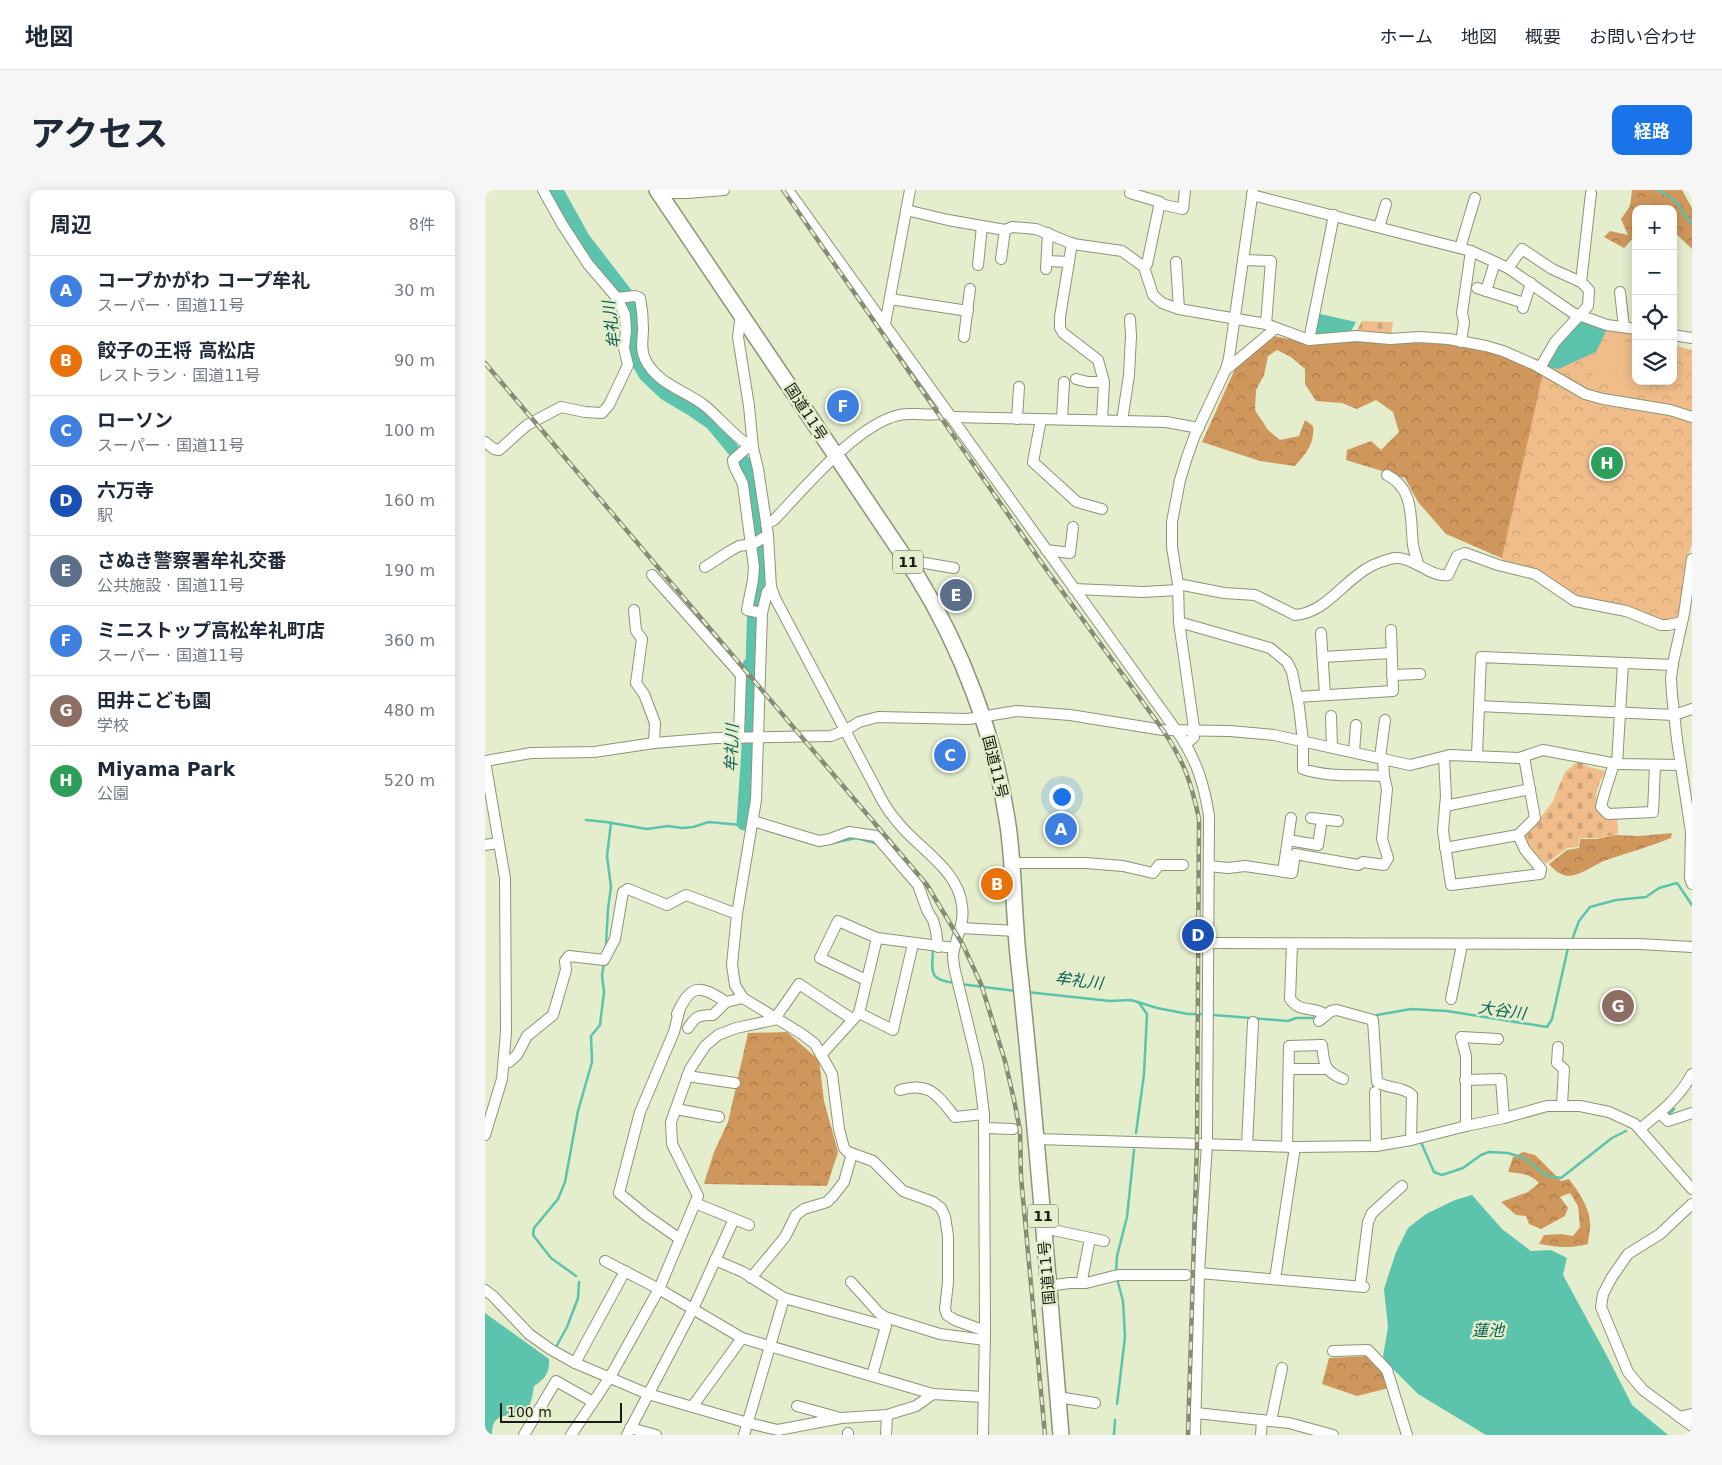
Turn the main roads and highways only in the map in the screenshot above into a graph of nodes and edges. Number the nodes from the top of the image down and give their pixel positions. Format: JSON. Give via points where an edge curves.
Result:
{"nodes":[{"id":1,"x":658,"y":191,"type":"edge"},
{"id":2,"x":1061,"y":1435,"type":"edge"}],
"edges":[{"from":1,"to":2,"type":"highway","name":"国道11号","number":"11","via":[[907,560],[948,633],[982,717],[1000,780],[1012,863]]}]}
